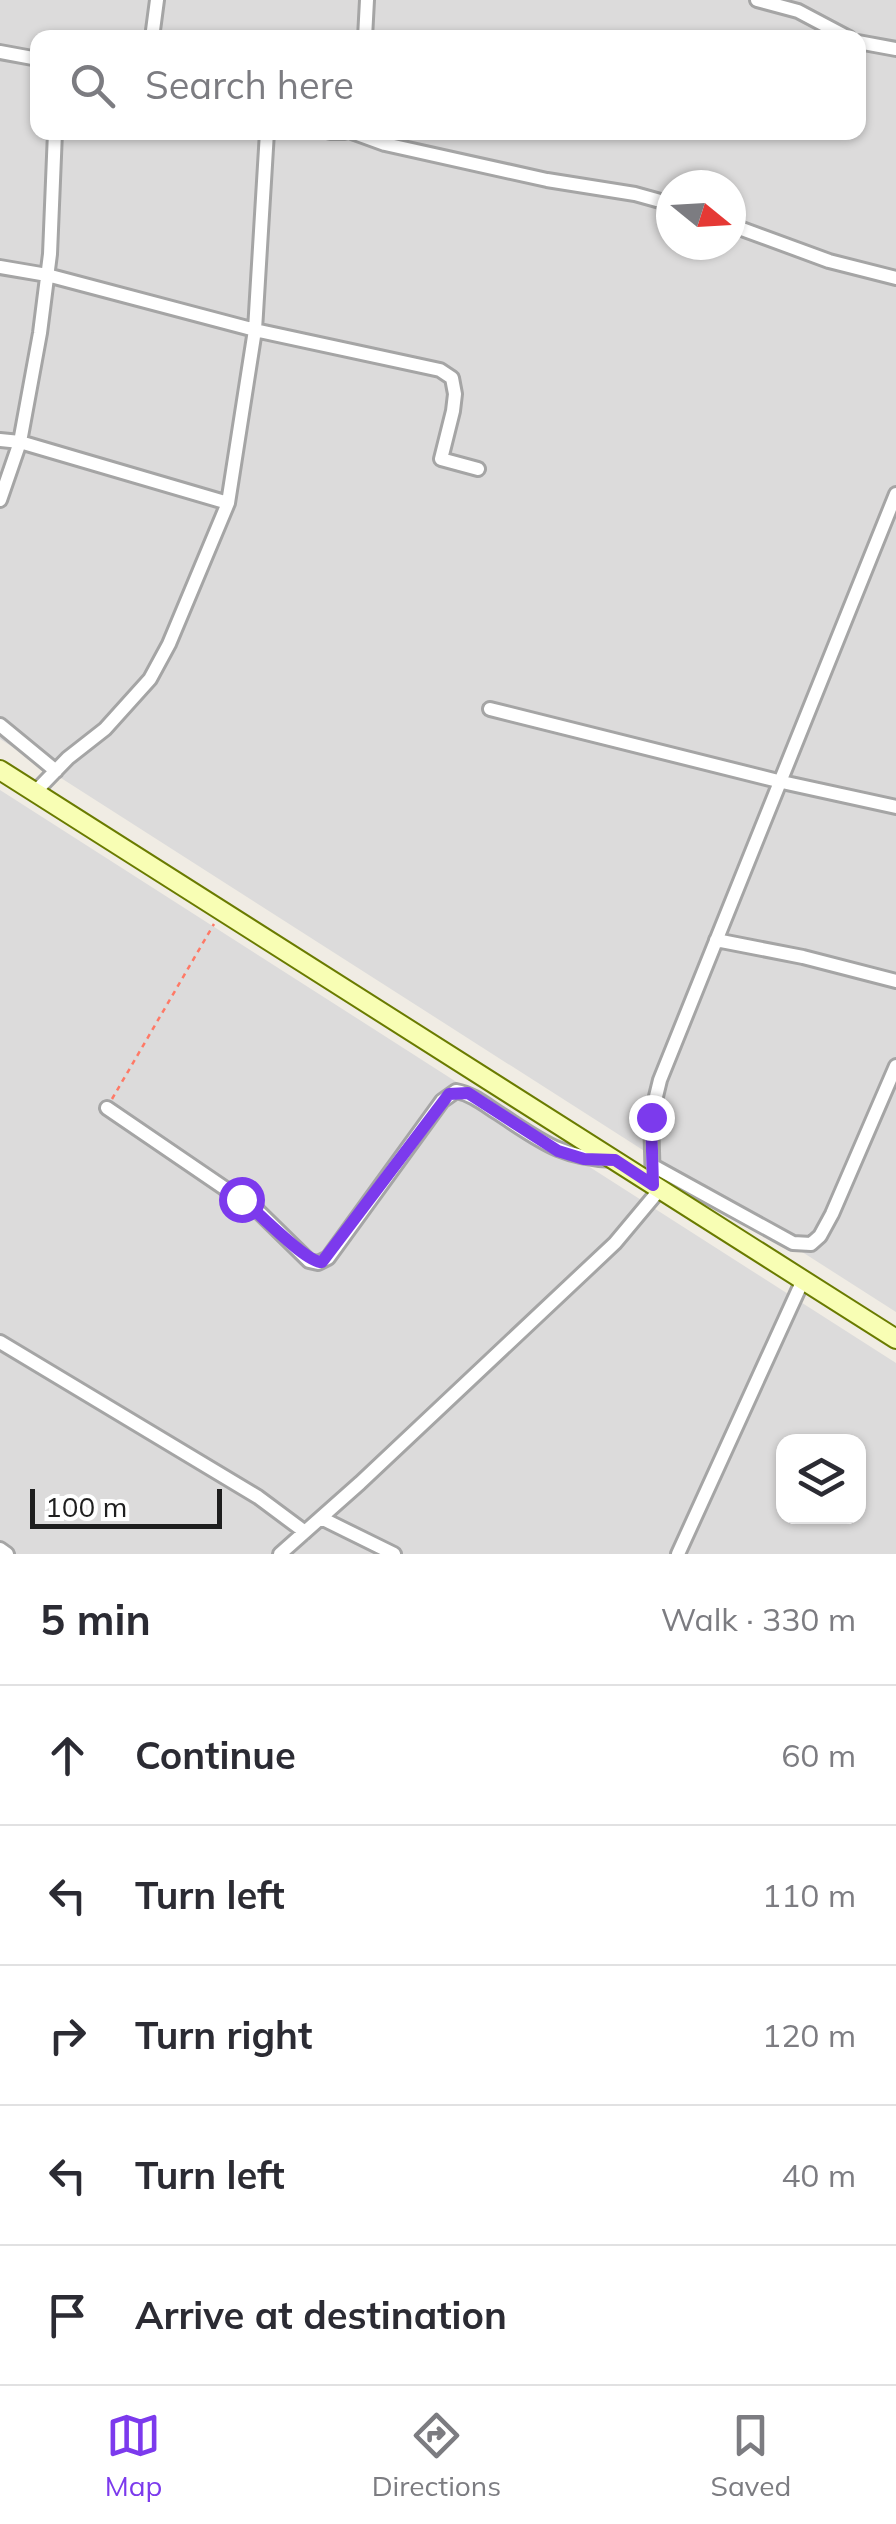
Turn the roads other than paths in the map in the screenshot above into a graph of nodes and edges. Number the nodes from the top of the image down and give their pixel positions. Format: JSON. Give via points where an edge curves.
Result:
{"nodes":[{"id":1,"x":157,"y":0,"type":"edge"},
{"id":2,"x":368,"y":0,"type":"edge"},
{"id":3,"x":757,"y":0,"type":"edge"},
{"id":4,"x":153,"y":30,"type":"edge"},
{"id":5,"x":365,"y":30,"type":"edge"},
{"id":6,"x":834,"y":30,"type":"edge"},
{"id":7,"x":866,"y":43,"type":"edge"},
{"id":8,"x":896,"y":49,"type":"edge"},
{"id":9,"x":0,"y":52,"type":"edge"},
{"id":10,"x":30,"y":58,"type":"edge"},
{"id":11,"x":55,"y":140,"type":"edge"},
{"id":12,"x":267,"y":140,"type":"edge"},
{"id":13,"x":372,"y":140,"type":"edge"},
{"id":14,"x":656,"y":200,"type":"edge"},
{"id":15,"x":746,"y":231,"type":"edge"},
{"id":16,"x":0,"y":267,"type":"edge"},
{"id":17,"x":47,"y":275,"type":"junction"},
{"id":18,"x":896,"y":278,"type":"edge"},
{"id":19,"x":255,"y":330,"type":"junction"},
{"id":20,"x":0,"y":440,"type":"edge"},
{"id":21,"x":20,"y":442,"type":"junction"},
{"id":22,"x":478,"y":470,"type":"dead end"},
{"id":23,"x":896,"y":494,"type":"edge"},
{"id":24,"x":0,"y":500,"type":"edge"},
{"id":25,"x":228,"y":503,"type":"junction"},
{"id":26,"x":490,"y":709,"type":"dead end"},
{"id":27,"x":0,"y":725,"type":"edge"},
{"id":28,"x":0,"y":770,"type":"edge"},
{"id":29,"x":56,"y":770,"type":"junction"},
{"id":30,"x":782,"y":782,"type":"junction"},
{"id":31,"x":36,"y":792,"type":"junction"},
{"id":32,"x":896,"y":807,"type":"edge"},
{"id":33,"x":716,"y":940,"type":"junction"},
{"id":34,"x":896,"y":981,"type":"edge"},
{"id":35,"x":896,"y":1066,"type":"edge"},
{"id":36,"x":107,"y":1108,"type":"road end"},
{"id":37,"x":615,"y":1160,"type":"junction"},
{"id":38,"x":656,"y":1180,"type":"junction"},
{"id":39,"x":804,"y":1280,"type":"junction"},
{"id":40,"x":896,"y":1339,"type":"edge"},
{"id":41,"x":0,"y":1342,"type":"edge"},
{"id":42,"x":321,"y":1518,"type":"junction"},
{"id":43,"x":305,"y":1532,"type":"junction"},
{"id":44,"x":0,"y":1549,"type":"edge"},
{"id":45,"x":7,"y":1554,"type":"edge"},
{"id":46,"x":280,"y":1554,"type":"edge"},
{"id":47,"x":394,"y":1554,"type":"edge"},
{"id":48,"x":678,"y":1554,"type":"edge"}],
"edges":[{"from":1,"to":4,"type":"street"},
{"from":2,"to":5,"type":"street"},
{"from":3,"to":6,"type":"street"},
{"from":7,"to":8,"type":"street"},
{"from":9,"to":10,"type":"street"},
{"from":11,"to":17,"type":"street"},
{"from":12,"to":19,"type":"street"},
{"from":13,"to":14,"type":"street"},
{"from":15,"to":18,"type":"street"},
{"from":16,"to":17,"type":"street"},
{"from":17,"to":19,"type":"street"},
{"from":17,"to":21,"type":"street"},
{"from":19,"to":22,"type":"street","via":[[447,373],[455,394],[440,456]]},
{"from":19,"to":25,"type":"street"},
{"from":20,"to":21,"type":"street"},
{"from":21,"to":24,"type":"street"},
{"from":21,"to":25,"type":"street"},
{"from":23,"to":30,"type":"street"},
{"from":25,"to":29,"type":"street","via":[[150,678]]},
{"from":26,"to":30,"type":"street"},
{"from":27,"to":29,"type":"street"},
{"from":28,"to":31,"type":"street"},
{"from":29,"to":31,"type":"street"},
{"from":30,"to":32,"type":"street"},
{"from":30,"to":33,"type":"street"},
{"from":31,"to":37,"type":"street"},
{"from":33,"to":34,"type":"street"},
{"from":33,"to":38,"type":"street","via":[[654,1100]]},
{"from":35,"to":38,"type":"street","via":[[832,1214],[810,1244],[793,1243]]},
{"from":36,"to":37,"type":"street","via":[[258,1211],[318,1263],[456,1091],[558,1151]]},
{"from":37,"to":38,"type":"street"},
{"from":38,"to":39,"type":"street"},
{"from":38,"to":42,"type":"street","via":[[616,1243]]},
{"from":39,"to":40,"type":"street"},
{"from":39,"to":48,"type":"street"},
{"from":41,"to":43,"type":"street"},
{"from":42,"to":43,"type":"street"},
{"from":42,"to":47,"type":"street"},
{"from":43,"to":46,"type":"street"},
{"from":44,"to":45,"type":"street"}]}
